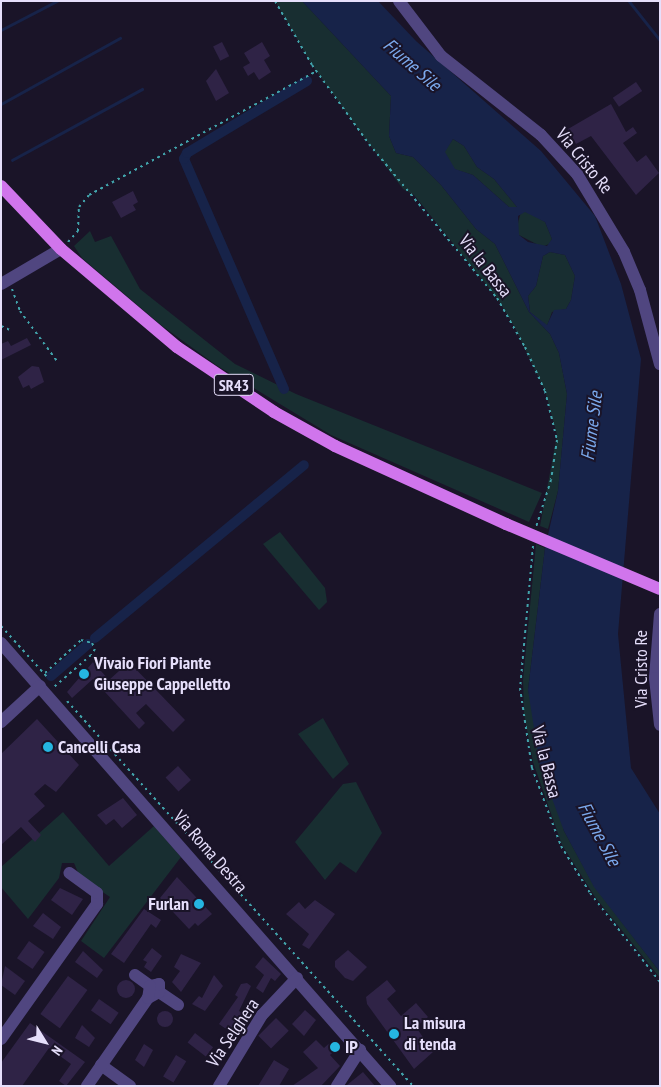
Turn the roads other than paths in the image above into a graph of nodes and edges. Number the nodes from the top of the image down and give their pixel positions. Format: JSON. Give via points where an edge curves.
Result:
{"nodes":[{"id":1,"x":399,"y":1,"type":"edge"},
{"id":2,"x":1,"y":186,"type":"edge"},
{"id":3,"x":61,"y":249,"type":"junction"},
{"id":4,"x":5,"y":282,"type":"edge"},
{"id":5,"x":660,"y":364,"type":"edge"},
{"id":6,"x":660,"y":589,"type":"edge"},
{"id":7,"x":660,"y":614,"type":"edge"},
{"id":8,"x":1,"y":643,"type":"edge"},
{"id":9,"x":46,"y":685,"type":"junction"},
{"id":10,"x":1,"y":722,"type":"edge"},
{"id":11,"x":660,"y":725,"type":"edge"},
{"id":12,"x":69,"y":873,"type":"dead end"},
{"id":13,"x":134,"y":975,"type":"dead end"},
{"id":14,"x":296,"y":978,"type":"junction"},
{"id":15,"x":152,"y":992,"type":"junction"},
{"id":16,"x":178,"y":1005,"type":"dead end"},
{"id":17,"x":1,"y":1039,"type":"edge"},
{"id":18,"x":360,"y":1050,"type":"junction"},
{"id":19,"x":101,"y":1065,"type":"junction"},
{"id":20,"x":87,"y":1086,"type":"edge"},
{"id":21,"x":130,"y":1086,"type":"edge"},
{"id":22,"x":219,"y":1086,"type":"edge"},
{"id":23,"x":336,"y":1086,"type":"edge"},
{"id":24,"x":390,"y":1086,"type":"edge"}],
"edges":[{"from":1,"to":5,"type":"street","name":"Via Cristo Re","via":[[441,56],[541,135],[577,174],[624,252],[640,290]]},
{"from":2,"to":3,"type":"main road","number":"SR43"},
{"from":3,"to":4,"type":"street"},
{"from":3,"to":6,"type":"main road","number":"SR43","bridge":true,"via":[[178,347],[274,412],[335,446],[506,524]]},
{"from":7,"to":11,"type":"street","name":"Via Cristo Re","via":[[655,678]]},
{"from":8,"to":9,"type":"street","name":"Via Roma Destra"},
{"from":9,"to":10,"type":"street"},
{"from":9,"to":14,"type":"street","name":"Via Roma Destra"},
{"from":12,"to":17,"type":"street","via":[[97,893],[97,904]]},
{"from":13,"to":15,"type":"street"},
{"from":14,"to":18,"type":"street","name":"Via Roma Destra"},
{"from":14,"to":22,"type":"street","name":"Via Selghera"},
{"from":15,"to":16,"type":"street"},
{"from":15,"to":19,"type":"street"},
{"from":18,"to":23,"type":"street"},
{"from":18,"to":24,"type":"street","name":"Via Roma Destra"},
{"from":19,"to":20,"type":"street"},
{"from":19,"to":21,"type":"street"}]}
